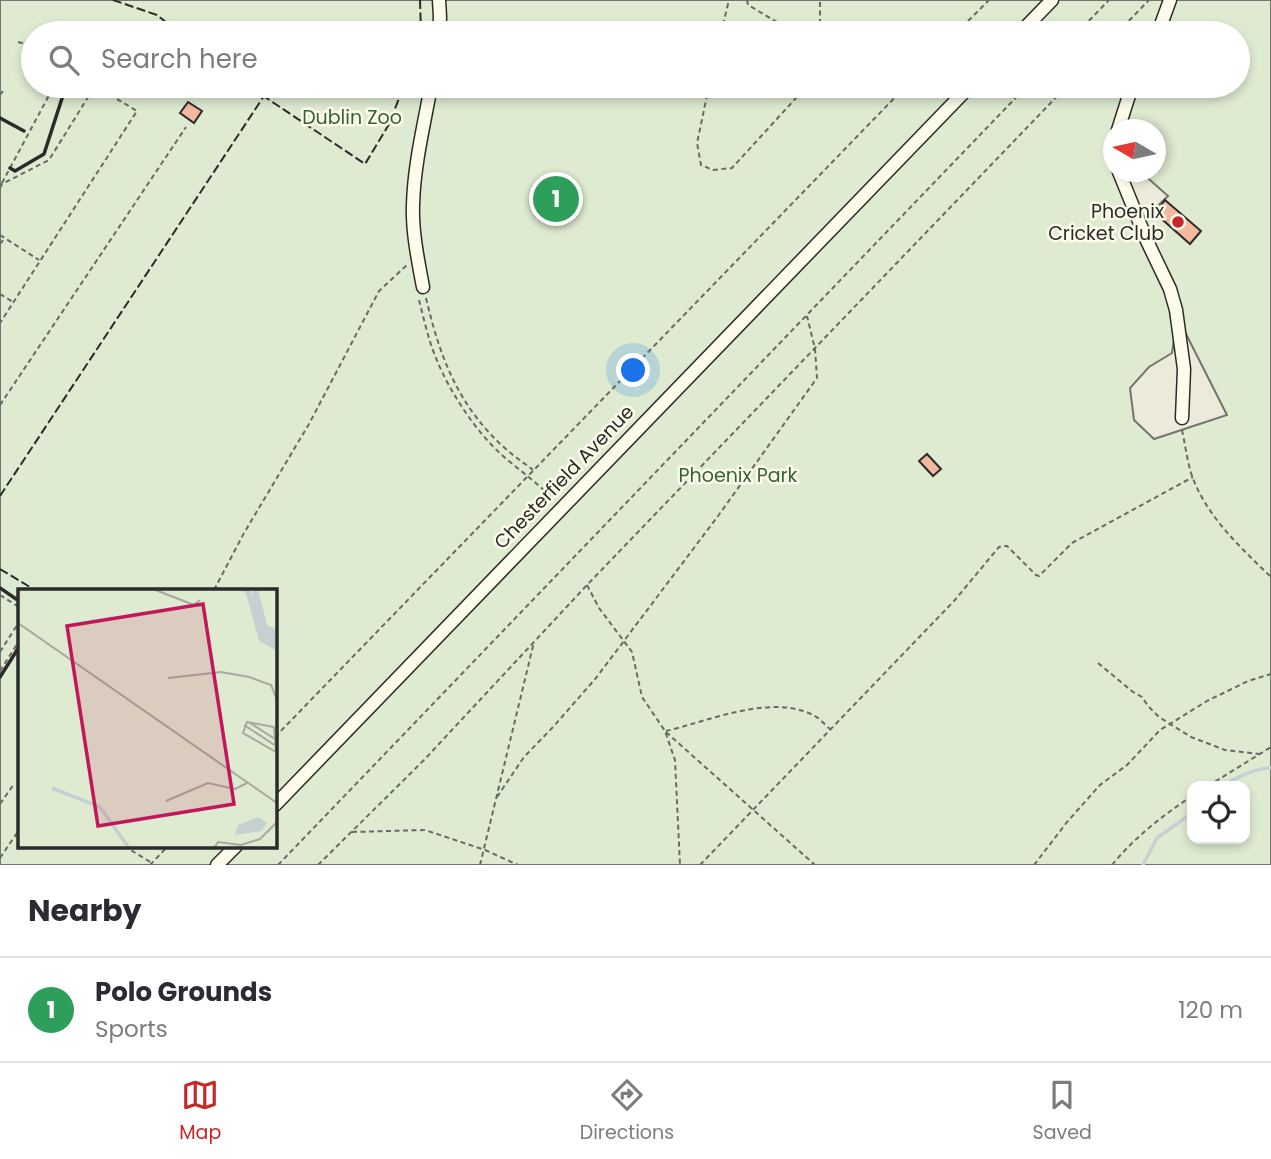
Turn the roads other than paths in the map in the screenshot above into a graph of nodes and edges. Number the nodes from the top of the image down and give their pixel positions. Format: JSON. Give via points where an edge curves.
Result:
{"nodes":[{"id":1,"x":439,"y":0,"type":"edge"},
{"id":2,"x":1052,"y":0,"type":"edge"},
{"id":3,"x":1170,"y":0,"type":"edge"},
{"id":4,"x":439,"y":21,"type":"edge"},
{"id":5,"x":1032,"y":21,"type":"edge"},
{"id":6,"x":1162,"y":21,"type":"edge"},
{"id":7,"x":429,"y":98,"type":"edge"},
{"id":8,"x":958,"y":98,"type":"edge"},
{"id":9,"x":1128,"y":98,"type":"edge"},
{"id":10,"x":1122,"y":119,"type":"edge"},
{"id":11,"x":1123,"y":182,"type":"edge"},
{"id":12,"x":421,"y":292,"type":"road end"},
{"id":13,"x":1181,"y":418,"type":"road end"},
{"id":14,"x":276,"y":804,"type":"edge"},
{"id":15,"x":234,"y":848,"type":"edge"},
{"id":16,"x":217,"y":865,"type":"edge"}],
"edges":[{"from":1,"to":4,"type":"street"},
{"from":2,"to":5,"type":"street"},
{"from":3,"to":6,"type":"street"},
{"from":7,"to":12,"type":"street","via":[[413,191]]},
{"from":8,"to":14,"type":"street","name":"Chesterfield Avenue"},
{"from":9,"to":10,"type":"street"},
{"from":11,"to":13,"type":"street","via":[[1170,289],[1184,369]]},
{"from":15,"to":16,"type":"street"}]}
